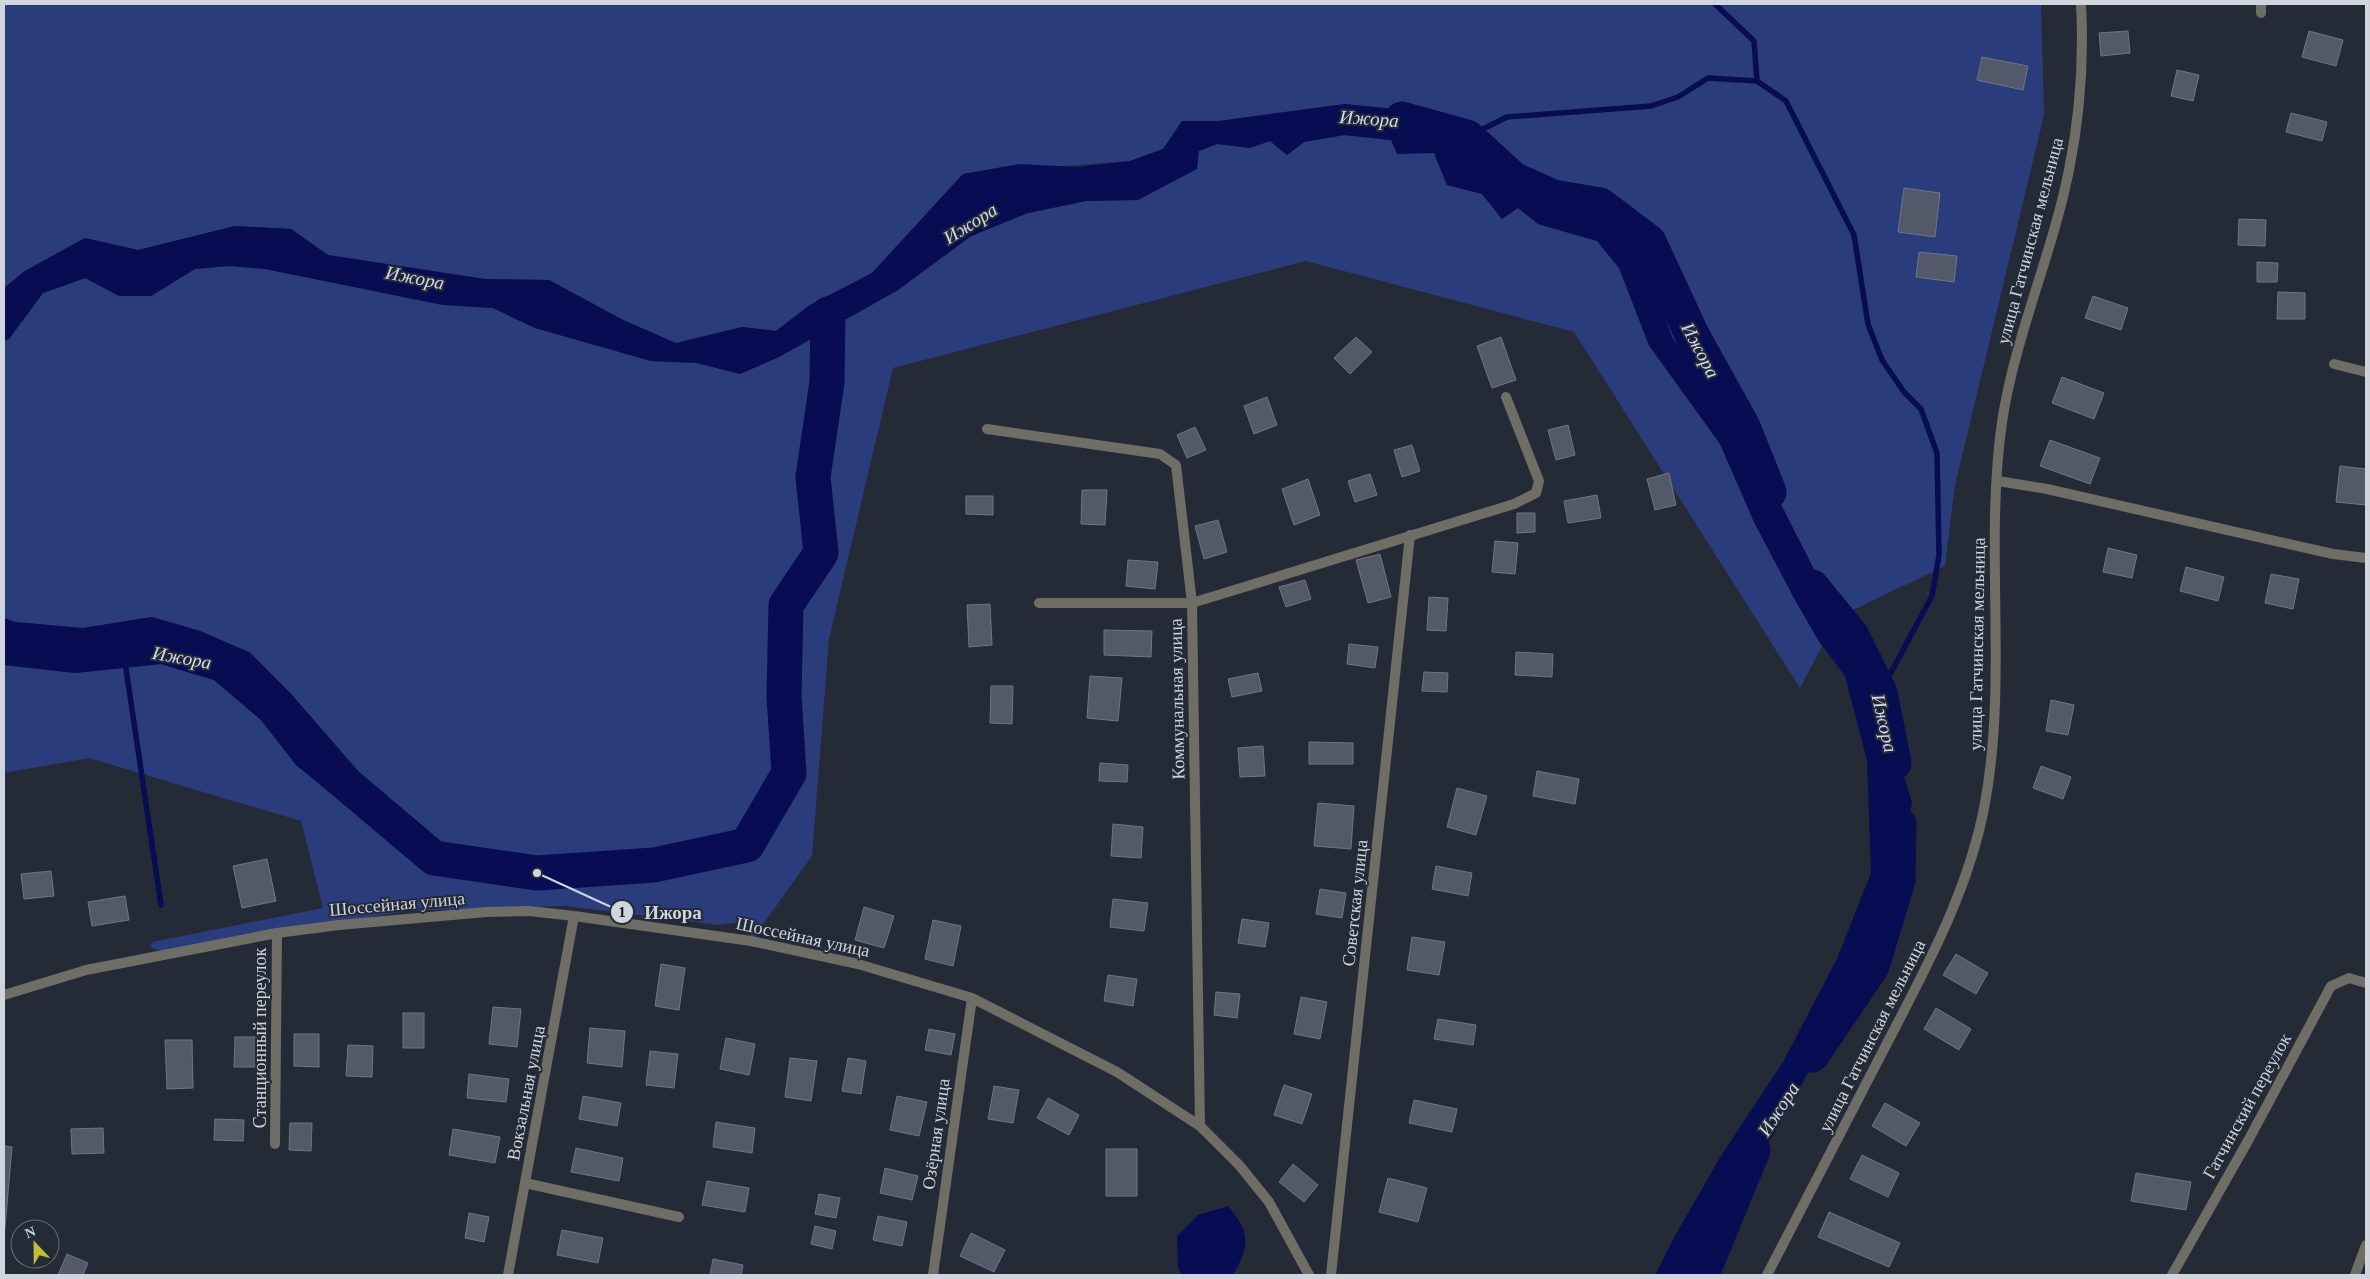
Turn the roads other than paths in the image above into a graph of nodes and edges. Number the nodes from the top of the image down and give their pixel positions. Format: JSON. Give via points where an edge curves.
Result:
{"nodes":[{"id":1,"x":2081,"y":4,"type":"edge"},
{"id":2,"x":2334,"y":364,"type":"dead end"},
{"id":3,"x":2366,"y":372,"type":"edge"},
{"id":4,"x":1506,"y":397,"type":"dead end"},
{"id":5,"x":987,"y":430,"type":"dead end"},
{"id":6,"x":1998,"y":481,"type":"junction"},
{"id":7,"x":1410,"y":535,"type":"junction"},
{"id":8,"x":2366,"y":558,"type":"edge"},
{"id":9,"x":1039,"y":604,"type":"dead end"},
{"id":10,"x":1192,"y":604,"type":"junction"},
{"id":11,"x":574,"y":916,"type":"junction"},
{"id":12,"x":277,"y":933,"type":"junction"},
{"id":13,"x":2366,"y":983,"type":"edge"},
{"id":14,"x":4,"y":995,"type":"edge"},
{"id":15,"x":972,"y":998,"type":"junction"},
{"id":16,"x":1200,"y":1126,"type":"junction"},
{"id":17,"x":275,"y":1144,"type":"dead end"},
{"id":18,"x":525,"y":1183,"type":"junction"},
{"id":19,"x":679,"y":1217,"type":"dead end"},
{"id":20,"x":2366,"y":1245,"type":"edge"},
{"id":21,"x":508,"y":1275,"type":"edge"},
{"id":22,"x":933,"y":1275,"type":"edge"},
{"id":23,"x":1309,"y":1275,"type":"edge"},
{"id":24,"x":1332,"y":1275,"type":"edge"},
{"id":25,"x":1767,"y":1275,"type":"edge"},
{"id":26,"x":2172,"y":1275,"type":"edge"},
{"id":27,"x":2355,"y":1275,"type":"edge"}],
"edges":[{"from":1,"to":6,"type":"street","name":"улица Гатчинская мельница","via":[[2082,80],[2069,171],[2019,342],[2002,422]]},
{"from":2,"to":3,"type":"street"},
{"from":4,"to":7,"type":"street","via":[[1539,480],[1536,493],[1514,504]]},
{"from":5,"to":10,"type":"street","name":"Коммунальная улица","via":[[1160,454],[1176,465]]},
{"from":6,"to":8,"type":"street","via":[[2047,489],[2332,554]]},
{"from":6,"to":25,"type":"street","name":"улица Гатчинская мельница","via":[[1996,726],[1976,846],[1958,897],[1925,970]]},
{"from":7,"to":10,"type":"street"},
{"from":7,"to":24,"type":"street","name":"Советская улица"},
{"from":9,"to":10,"type":"street"},
{"from":10,"to":16,"type":"street","name":"Коммунальная улица"},
{"from":11,"to":12,"type":"street","name":"Шоссейная улица","via":[[529,911],[486,912]]},
{"from":11,"to":15,"type":"street","name":"Шоссейная улица","via":[[751,941],[858,964]]},
{"from":11,"to":18,"type":"street","name":"Вокзальная улица"},
{"from":12,"to":14,"type":"street","name":"Шоссейная улица","via":[[86,970]]},
{"from":12,"to":17,"type":"street","name":"Станционный переулок"},
{"from":13,"to":26,"type":"street","name":"Гатчинский переулок","via":[[2349,978],[2331,986]]},
{"from":15,"to":16,"type":"street","name":"Шоссейная улица","via":[[1117,1072]]},
{"from":15,"to":22,"type":"street","name":"Озёрная улица"},
{"from":16,"to":23,"type":"street","name":"Шоссейная улица","via":[[1240,1166],[1269,1202]]},
{"from":18,"to":19,"type":"street"},
{"from":18,"to":21,"type":"street","name":"Вокзальная улица"},
{"from":20,"to":27,"type":"street"}]}
